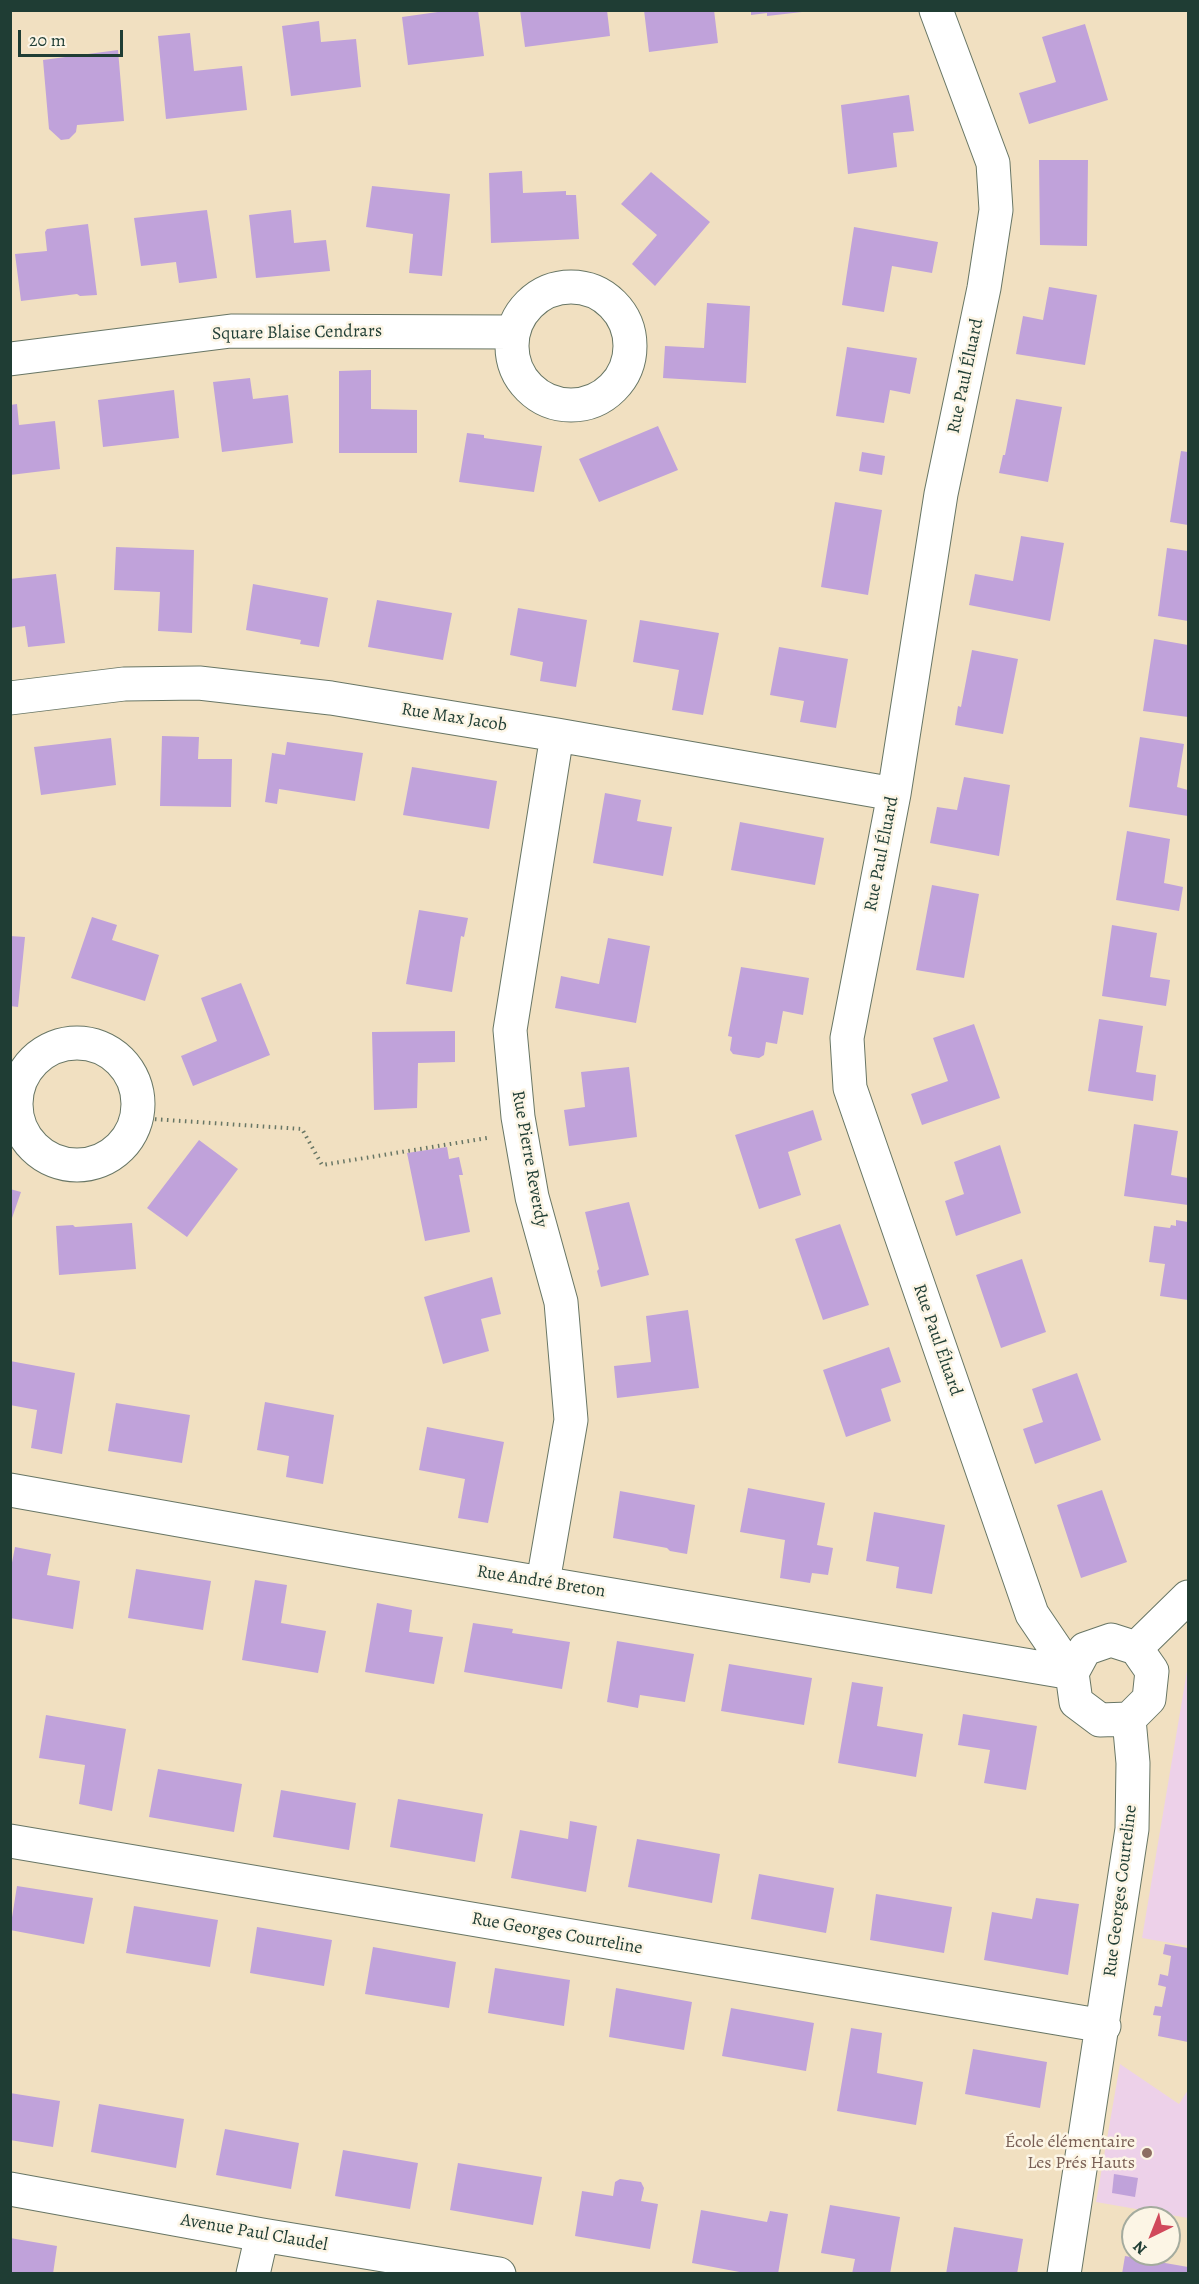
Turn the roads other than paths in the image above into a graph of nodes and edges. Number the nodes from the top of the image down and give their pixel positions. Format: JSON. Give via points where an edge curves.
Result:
{"nodes":[{"id":1,"x":936,"y":10,"type":"edge"},
{"id":2,"x":513,"y":332,"type":"dead end"},
{"id":3,"x":10,"y":359,"type":"edge"},
{"id":4,"x":10,"y":698,"type":"edge"},
{"id":5,"x":557,"y":735,"type":"junction"},
{"id":6,"x":894,"y":794,"type":"junction"},
{"id":7,"x":15,"y":1082,"type":"edge"},
{"id":8,"x":10,"y":1490,"type":"edge"},
{"id":9,"x":543,"y":1582,"type":"junction"},
{"id":10,"x":1188,"y":1597,"type":"edge"},
{"id":11,"x":1136,"y":1648,"type":"junction"},
{"id":12,"x":1072,"y":1673,"type":"junction"},
{"id":13,"x":1129,"y":1719,"type":"junction"},
{"id":14,"x":10,"y":1841,"type":"edge"},
{"id":15,"x":1104,"y":2026,"type":"junction"},
{"id":16,"x":10,"y":2189,"type":"edge"},
{"id":17,"x":262,"y":2235,"type":"junction"},
{"id":18,"x":253,"y":2274,"type":"edge"},
{"id":19,"x":499,"y":2274,"type":"edge"},
{"id":20,"x":1064,"y":2274,"type":"edge"}],
"edges":[{"from":1,"to":6,"type":"street","name":"Rue Paul Éluard","via":[[993,163],[996,210],[942,494]]},
{"from":2,"to":3,"type":"street","name":"Square Blaise Cendrars","via":[[231,331]]},
{"from":4,"to":5,"type":"street","name":"Rue Max Jacob","via":[[124,684],[199,683],[331,698]]},
{"from":5,"to":6,"type":"street","name":"Rue Max Jacob"},
{"from":5,"to":9,"type":"street","name":"Rue Pierre Reverdy","via":[[510,1029],[531,1197],[561,1302],[571,1420]]},
{"from":6,"to":12,"type":"street","name":"Rue Paul Éluard","via":[[847,1038],[850,1088],[1032,1614]]},
{"from":7,"to":7,"type":"street","via":[[45,1052],[64,1044],[84,1043],[121,1061],[133,1078],[137,1118],[130,1136],[117,1152],[100,1162],[80,1166],[60,1163],[42,1155],[28,1141],[18,1123]]},
{"from":8,"to":9,"type":"street","name":"Rue André Breton"},
{"from":9,"to":12,"type":"street","name":"Rue André Breton"},
{"from":10,"to":11,"type":"street"},
{"from":11,"to":12,"type":"street","via":[[1111,1640],[1085,1650]]},
{"from":11,"to":13,"type":"street","via":[[1152,1671],[1149,1699]]},
{"from":12,"to":13,"type":"street","via":[[1076,1702],[1100,1720]]},
{"from":13,"to":15,"type":"street","name":"Rue Georges Courteline","via":[[1132,1829]]},
{"from":14,"to":15,"type":"street","name":"Rue Georges Courteline"},
{"from":15,"to":20,"type":"street","name":"Rue Georges Courteline"},
{"from":16,"to":17,"type":"street","name":"Avenue Paul Claudel"},
{"from":17,"to":18,"type":"street"},
{"from":17,"to":19,"type":"street","name":"Avenue Paul Claudel"}]}
